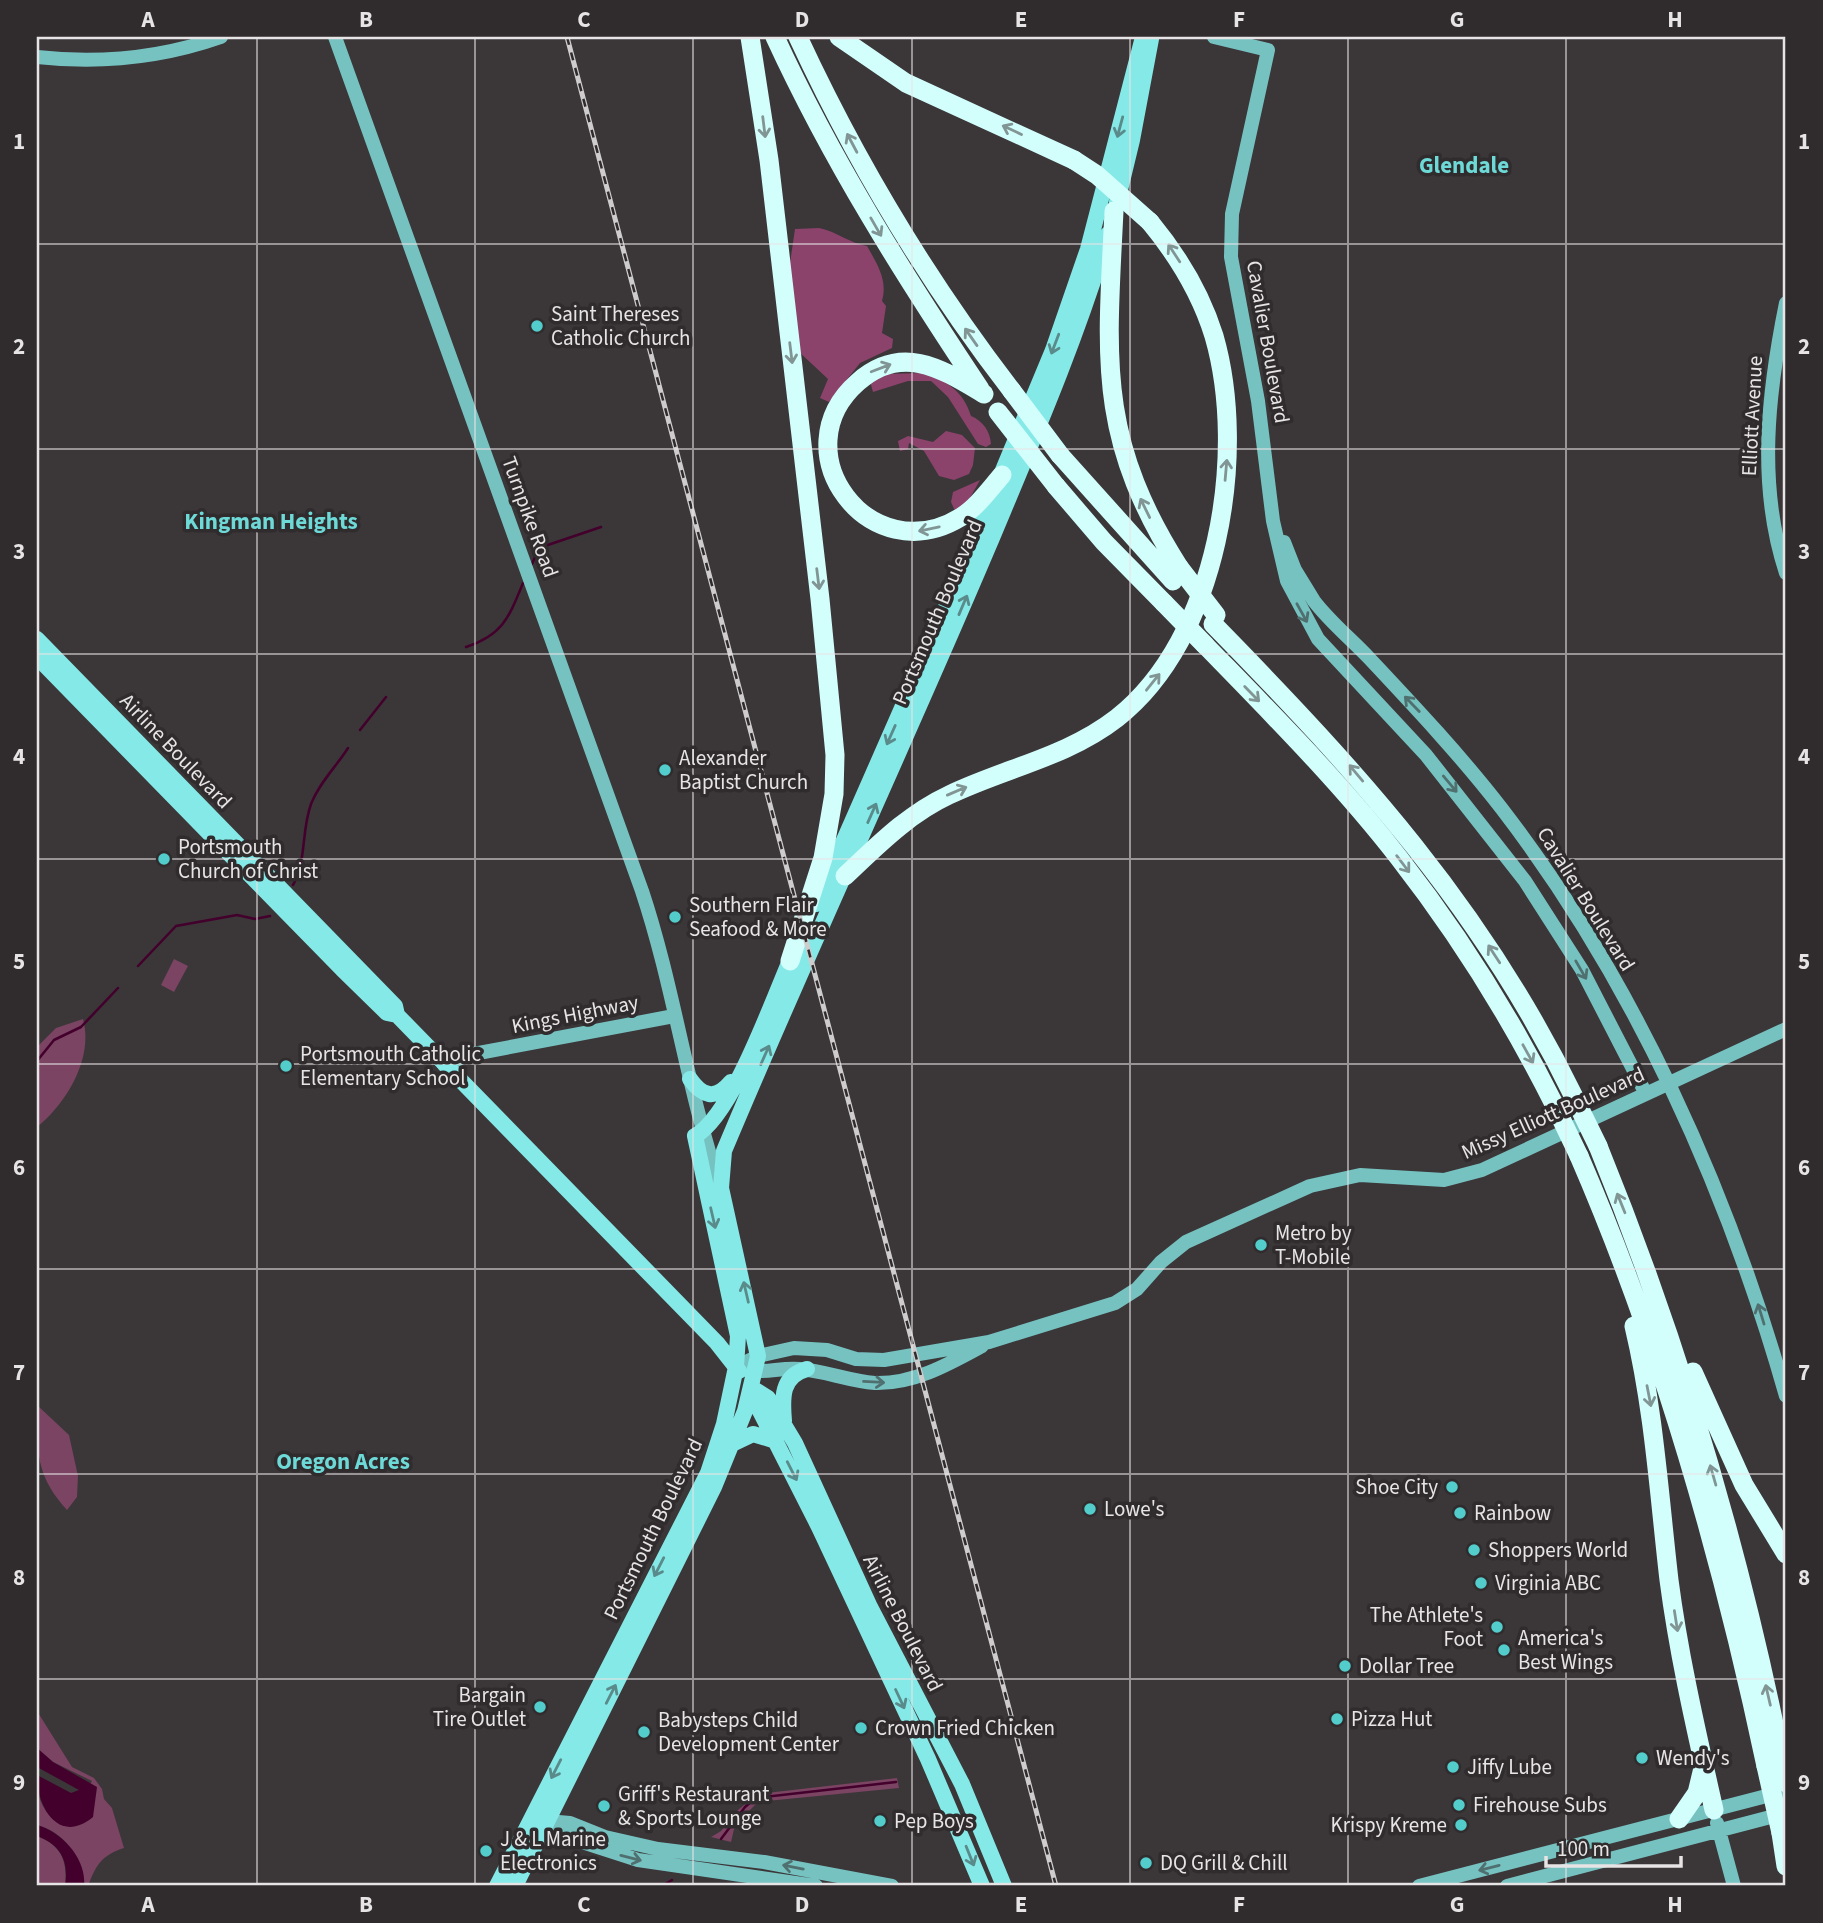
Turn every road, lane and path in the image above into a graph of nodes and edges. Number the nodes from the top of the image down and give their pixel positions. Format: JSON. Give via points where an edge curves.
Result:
{"nodes":[{"id":1,"x":221,"y":37,"type":"edge"},
{"id":2,"x":335,"y":37,"type":"edge"},
{"id":3,"x":750,"y":37,"type":"edge"},
{"id":4,"x":775,"y":37,"type":"edge"},
{"id":5,"x":798,"y":37,"type":"edge"},
{"id":6,"x":839,"y":37,"type":"edge"},
{"id":7,"x":1143,"y":37,"type":"edge"},
{"id":8,"x":1151,"y":37,"type":"edge"},
{"id":9,"x":1214,"y":37,"type":"edge"},
{"id":10,"x":37,"y":57,"type":"edge"},
{"id":11,"x":1114,"y":211,"type":"junction"},
{"id":12,"x":1786,"y":303,"type":"edge"},
{"id":13,"x":984,"y":394,"type":"junction"},
{"id":14,"x":1002,"y":475,"type":"junction"},
{"id":15,"x":1267,"y":477,"type":"junction"},
{"id":16,"x":1786,"y":573,"type":"edge"},
{"id":17,"x":1176,"y":574,"type":"junction"},
{"id":18,"x":37,"y":639,"type":"edge"},
{"id":19,"x":37,"y":657,"type":"edge"},
{"id":20,"x":845,"y":876,"type":"junction"},
{"id":21,"x":322,"y":939,"type":"junction"},
{"id":22,"x":790,"y":961,"type":"junction"},
{"id":23,"x":674,"y":1016,"type":"junction"},
{"id":24,"x":1786,"y":1029,"type":"edge"},
{"id":25,"x":751,"y":1052,"type":"junction"},
{"id":26,"x":444,"y":1065,"type":"junction"},
{"id":27,"x":741,"y":1070,"type":"junction"},
{"id":28,"x":690,"y":1079,"type":"junction"},
{"id":29,"x":1667,"y":1085,"type":"junction"},
{"id":30,"x":1646,"y":1094,"type":"junction"},
{"id":31,"x":733,"y":1132,"type":"junction"},
{"id":32,"x":700,"y":1133,"type":"junction"},
{"id":33,"x":721,"y":1188,"type":"junction"},
{"id":34,"x":1602,"y":1211,"type":"junction"},
{"id":35,"x":1644,"y":1260,"type":"junction"},
{"id":36,"x":989,"y":1342,"type":"junction"},
{"id":37,"x":736,"y":1367,"type":"junction"},
{"id":38,"x":807,"y":1369,"type":"junction"},
{"id":39,"x":755,"y":1372,"type":"junction"},
{"id":40,"x":1786,"y":1396,"type":"edge"},
{"id":41,"x":784,"y":1423,"type":"junction"},
{"id":42,"x":776,"y":1441,"type":"junction"},
{"id":43,"x":732,"y":1444,"type":"junction"},
{"id":44,"x":813,"y":1499,"type":"junction"},
{"id":45,"x":1786,"y":1554,"type":"edge"},
{"id":46,"x":893,"y":1668,"type":"junction"},
{"id":47,"x":1704,"y":1764,"type":"junction"},
{"id":48,"x":1774,"y":1764,"type":"junction"},
{"id":49,"x":1786,"y":1783,"type":"edge"},
{"id":50,"x":1786,"y":1791,"type":"edge"},
{"id":51,"x":1714,"y":1810,"type":"junction"},
{"id":52,"x":1786,"y":1813,"type":"edge"},
{"id":53,"x":541,"y":1817,"type":"junction"},
{"id":54,"x":1679,"y":1819,"type":"junction"},
{"id":55,"x":1719,"y":1830,"type":"junction"},
{"id":56,"x":1786,"y":1866,"type":"edge"},
{"id":57,"x":497,"y":1886,"type":"edge"},
{"id":58,"x":515,"y":1886,"type":"edge"},
{"id":59,"x":816,"y":1886,"type":"edge"},
{"id":60,"x":892,"y":1886,"type":"edge"},
{"id":61,"x":982,"y":1886,"type":"edge"},
{"id":62,"x":1004,"y":1886,"type":"edge"},
{"id":63,"x":1419,"y":1886,"type":"edge"},
{"id":64,"x":1507,"y":1886,"type":"edge"},
{"id":65,"x":1734,"y":1886,"type":"edge"}],
"edges":[{"from":1,"to":10,"type":"street","via":[[142,57]]},
{"from":2,"to":23,"type":"street","name":"Turnpike Road","via":[[642,891]]},
{"from":3,"to":22,"type":"highway","one_way":true,"via":[[769,160],[835,755],[834,794],[823,858]]},
{"from":4,"to":13,"type":"highway","one_way":true,"via":[[854,190]]},
{"from":17,"to":5,"type":"highway","one_way":true,"bridge":true,"via":[[1060,455],[970,334],[901,229]]},
{"from":20,"to":6,"type":"highway","one_way":true,"bridge":true,"via":[[929,805],[1059,752],[1110,723],[1148,688],[1189,624],[1205,579],[1223,496],[1226,408],[1220,361],[1205,310],[1175,255],[1150,222],[1097,174],[1074,160],[906,83]]},
{"from":7,"to":14,"type":"main road","name":"Portsmouth Boulevard","one_way":true,"via":[[1072,300]]},
{"from":8,"to":11,"type":"main road","name":"Portsmouth Boulevard"},
{"from":9,"to":15,"type":"street","name":"Cavalier Boulevard","via":[[1268,50],[1230,236],[1233,279],[1258,401]]},
{"from":17,"to":11,"type":"highway","one_way":true,"via":[[1135,486],[1114,411],[1108,323]]},
{"from":20,"to":11,"type":"main road","name":"Portsmouth Boulevard","one_way":true,"via":[[1058,379]]},
{"from":12,"to":16,"type":"street","name":"Elliott Avenue","via":[[1774,368],[1768,447],[1774,524]]},
{"from":14,"to":13,"type":"highway","one_way":true,"via":[[961,517],[933,529],[903,531],[863,516],[842,494],[831,469],[828,433],[836,408],[851,388],[875,369],[899,362],[929,364]]},
{"from":13,"to":34,"type":"highway","one_way":true,"bridge":true,"via":[[1104,542],[1352,802],[1398,857],[1482,977],[1555,1106]]},
{"from":14,"to":22,"type":"main road","name":"Portsmouth Boulevard","one_way":true},
{"from":29,"to":15,"type":"street","name":"Cavalier Boulevard","one_way":true,"via":[[1588,935],[1526,841],[1453,749],[1314,601],[1287,551]]},
{"from":15,"to":30,"type":"street","name":"Cavalier Boulevard","one_way":true,"via":[[1282,564],[1306,621],[1497,842],[1582,970]]},
{"from":35,"to":17,"type":"highway","one_way":true,"bridge":true,"via":[[1576,1099],[1509,978],[1444,882],[1349,764]]},
{"from":18,"to":21,"type":"main road","name":"Airline Boulevard"},
{"from":19,"to":21,"type":"main road","name":"Airline Boulevard"},
{"from":31,"to":20,"type":"main road","name":"Portsmouth Boulevard","one_way":true},
{"from":21,"to":26,"type":"main road","name":"Airline Boulevard","via":[[387,1013],[397,1015]]},
{"from":22,"to":25,"type":"main road","name":"Portsmouth Boulevard"},
{"from":23,"to":26,"type":"street","name":"Kings Highway","via":[[468,1055]]},
{"from":23,"to":28,"type":"street","name":"Turnpike Road"},
{"from":23,"to":32,"type":"street","name":"Turnpike Road","via":[[674,1044]]},
{"from":24,"to":29,"type":"street","name":"Missy Elliott Boulevard"},
{"from":25,"to":27,"type":"main road","name":"Portsmouth Boulevard"},
{"from":25,"to":31,"type":"main road","via":[[724,1126]]},
{"from":26,"to":37,"type":"main road","name":"Airline Boulevard"},
{"from":27,"to":28,"type":"main road","via":[[725,1089],[713,1095],[702,1094]]},
{"from":27,"to":32,"type":"main road","name":"Portsmouth Boulevard"},
{"from":28,"to":32,"type":"street","name":"Turnpike Road"},
{"from":29,"to":30,"type":"street","name":"Missy Elliott Boulevard"},
{"from":40,"to":29,"type":"street","name":"Cavalier Boulevard","one_way":true,"via":[[1754,1290]]},
{"from":30,"to":36,"type":"street","name":"Missy Elliott Boulevard","via":[[1461,1177],[1426,1181],[1360,1175],[1310,1186],[1186,1242],[1137,1289],[1115,1303]]},
{"from":31,"to":33,"type":"main road","name":"Portsmouth Boulevard","via":[[721,1163]]},
{"from":32,"to":33,"type":"street","name":"Portsmouth Boulevard"},
{"from":32,"to":37,"type":"main road","name":"Portsmouth Boulevard","one_way":true,"via":[[736,1323]]},
{"from":39,"to":33,"type":"main road","name":"Portsmouth Boulevard","one_way":true},
{"from":34,"to":47,"type":"highway","one_way":true,"via":[[1650,1399],[1670,1581]]},
{"from":34,"to":48,"type":"highway","via":[[1687,1451]]},
{"from":35,"to":45,"type":"highway","via":[[1728,1454]]},
{"from":48,"to":35,"type":"highway","one_way":true,"via":[[1751,1618],[1724,1514]]},
{"from":38,"to":36,"type":"street","name":"Missy Elliott Boulevard","one_way":true,"via":[[874,1383],[898,1381],[924,1374]]},
{"from":36,"to":39,"type":"street","name":"Missy Elliott Boulevard","via":[[884,1360],[810,1348],[775,1350]]},
{"from":37,"to":39,"type":"main road","name":"Airline Boulevard"},
{"from":37,"to":39,"type":"street","name":"Missy Elliott Boulevard"},
{"from":37,"to":53,"type":"main road","name":"Portsmouth Boulevard","one_way":true,"via":[[718,1449],[708,1473]]},
{"from":38,"to":39,"type":"street","name":"Missy Elliott Boulevard"},
{"from":38,"to":41,"type":"main road","via":[[793,1375],[785,1387]]},
{"from":39,"to":41,"type":"main road","name":"Airline Boulevard"},
{"from":39,"to":42,"type":"main road","name":"Airline Boulevard"},
{"from":39,"to":43,"type":"main road","name":"Portsmouth Boulevard"},
{"from":41,"to":44,"type":"main road","name":"Airline Boulevard"},
{"from":42,"to":43,"type":"main road","via":[[752,1434]]},
{"from":42,"to":44,"type":"main road","name":"Airline Boulevard","one_way":true},
{"from":53,"to":43,"type":"main road","name":"Portsmouth Boulevard","one_way":true,"via":[[706,1504]]},
{"from":44,"to":46,"type":"main road","name":"Airline Boulevard"},
{"from":46,"to":61,"type":"main road","name":"Airline Boulevard","one_way":true},
{"from":46,"to":62,"type":"main road","name":"Airline Boulevard","via":[[962,1784]]},
{"from":47,"to":51,"type":"highway"},
{"from":47,"to":54,"type":"highway","via":[[1698,1793]]},
{"from":48,"to":49,"type":"highway"},
{"from":48,"to":56,"type":"highway","bridge":true},
{"from":50,"to":51,"type":"street"},
{"from":51,"to":54,"type":"street"},
{"from":51,"to":55,"type":"street"},
{"from":52,"to":55,"type":"street"},
{"from":53,"to":57,"type":"main road","name":"Portsmouth Boulevard"},
{"from":53,"to":58,"type":"main road","name":"Portsmouth Boulevard"},
{"from":53,"to":59,"type":"street","one_way":true,"via":[[573,1839],[638,1860]]},
{"from":60,"to":53,"type":"street","one_way":true,"via":[[772,1863],[658,1849]]},
{"from":54,"to":63,"type":"street","one_way":true},
{"from":55,"to":64,"type":"street"},
{"from":55,"to":65,"type":"street"}]}
